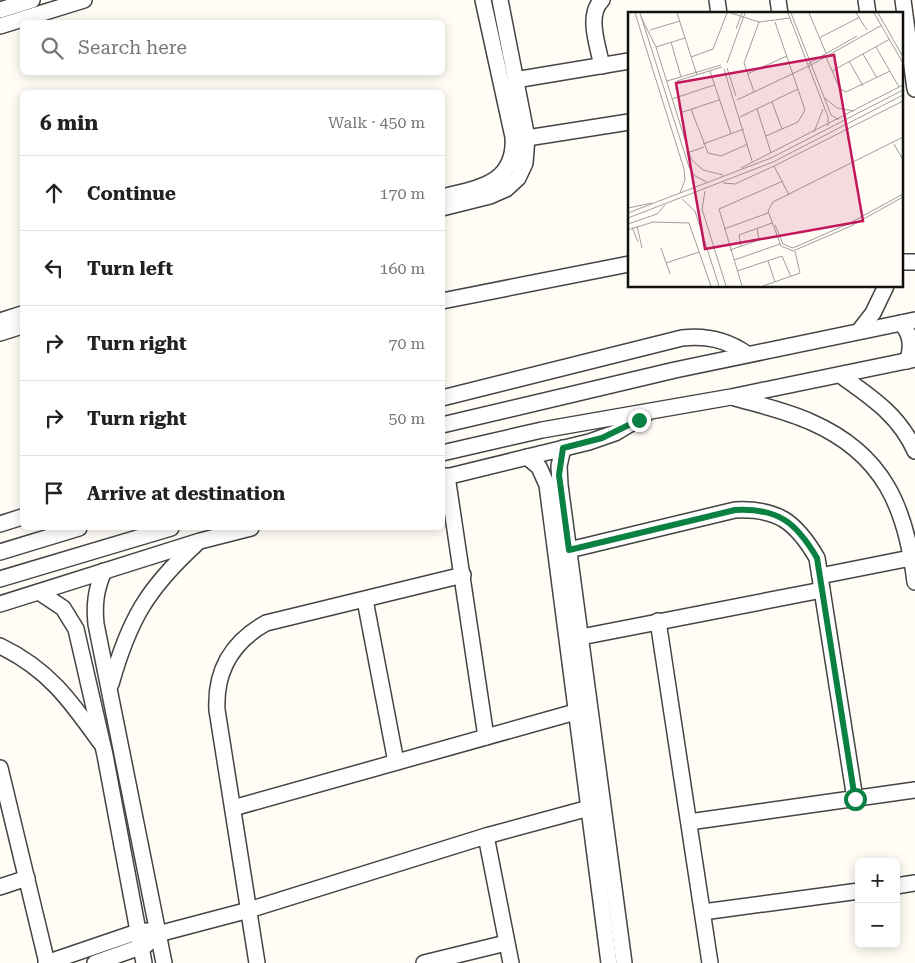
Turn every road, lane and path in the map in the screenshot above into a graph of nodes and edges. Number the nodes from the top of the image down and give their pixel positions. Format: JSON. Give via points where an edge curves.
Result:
{"nodes":[{"id":1,"x":32,"y":0,"type":"edge"},
{"id":2,"x":483,"y":0,"type":"edge"},
{"id":3,"x":500,"y":0,"type":"edge"},
{"id":4,"x":602,"y":0,"type":"edge"},
{"id":5,"x":904,"y":0,"type":"edge"},
{"id":6,"x":80,"y":1,"type":"edge"},
{"id":7,"x":0,"y":10,"type":"edge"},
{"id":8,"x":0,"y":26,"type":"edge"},
{"id":9,"x":628,"y":62,"type":"edge"},
{"id":10,"x":602,"y":66,"type":"junction"},
{"id":11,"x":515,"y":80,"type":"junction"},
{"id":12,"x":915,"y":89,"type":"edge"},
{"id":13,"x":628,"y":122,"type":"edge"},
{"id":14,"x":527,"y":138,"type":"junction"},
{"id":15,"x":445,"y":197,"type":"edge"},
{"id":16,"x":445,"y":207,"type":"edge"},
{"id":17,"x":902,"y":262,"type":"edge"},
{"id":18,"x":915,"y":262,"type":"edge"},
{"id":19,"x":628,"y":264,"type":"edge"},
{"id":20,"x":885,"y":288,"type":"edge"},
{"id":21,"x":445,"y":300,"type":"edge"},
{"id":22,"x":20,"y":315,"type":"edge"},
{"id":23,"x":0,"y":321,"type":"edge"},
{"id":24,"x":908,"y":321,"type":"edge"},
{"id":25,"x":20,"y":327,"type":"edge"},
{"id":26,"x":859,"y":331,"type":"junction"},
{"id":27,"x":0,"y":333,"type":"edge"},
{"id":28,"x":747,"y":354,"type":"junction"},
{"id":29,"x":911,"y":360,"type":"edge"},
{"id":30,"x":840,"y":375,"type":"junction"},
{"id":31,"x":445,"y":396,"type":"edge"},
{"id":32,"x":731,"y":397,"type":"junction"},
{"id":33,"x":651,"y":411,"type":"junction"},
{"id":34,"x":445,"y":424,"type":"edge"},
{"id":35,"x":913,"y":441,"type":"edge"},
{"id":36,"x":563,"y":448,"type":"junction"},
{"id":37,"x":445,"y":452,"type":"edge"},
{"id":38,"x":527,"y":457,"type":"junction"},
{"id":39,"x":445,"y":477,"type":"edge"},
{"id":40,"x":20,"y":518,"type":"edge"},
{"id":41,"x":0,"y":524,"type":"edge"},
{"id":42,"x":72,"y":530,"type":"edge"},
{"id":43,"x":164,"y":530,"type":"edge"},
{"id":44,"x":243,"y":530,"type":"edge"},
{"id":45,"x":200,"y":541,"type":"junction"},
{"id":46,"x":569,"y":550,"type":"junction"},
{"id":47,"x":0,"y":552,"type":"edge"},
{"id":48,"x":914,"y":558,"type":"edge"},
{"id":49,"x":104,"y":571,"type":"junction"},
{"id":50,"x":462,"y":575,"type":"junction"},
{"id":51,"x":0,"y":579,"type":"edge"},
{"id":52,"x":915,"y":582,"type":"edge"},
{"id":53,"x":821,"y":583,"type":"junction"},
{"id":54,"x":39,"y":592,"type":"junction"},
{"id":55,"x":365,"y":600,"type":"junction"},
{"id":56,"x":0,"y":604,"type":"edge"},
{"id":57,"x":658,"y":621,"type":"junction"},
{"id":58,"x":581,"y":636,"type":"junction"},
{"id":59,"x":0,"y":646,"type":"edge"},
{"id":60,"x":110,"y":685,"type":"junction"},
{"id":61,"x":583,"y":710,"type":"junction"},
{"id":62,"x":486,"y":737,"type":"junction"},
{"id":63,"x":103,"y":748,"type":"junction"},
{"id":64,"x":396,"y":762,"type":"junction"},
{"id":65,"x":0,"y":768,"type":"edge"},
{"id":66,"x":915,"y":790,"type":"edge"},
{"id":67,"x":855,"y":799,"type":"junction"},
{"id":68,"x":233,"y":808,"type":"junction"},
{"id":69,"x":589,"y":808,"type":"junction"},
{"id":70,"x":689,"y":822,"type":"junction"},
{"id":71,"x":486,"y":836,"type":"junction"},
{"id":72,"x":27,"y":878,"type":"junction"},
{"id":73,"x":915,"y":883,"type":"edge"},
{"id":74,"x":900,"y":885,"type":"edge"},
{"id":75,"x":0,"y":887,"type":"edge"},
{"id":76,"x":855,"y":892,"type":"edge"},
{"id":77,"x":249,"y":910,"type":"junction"},
{"id":78,"x":703,"y":912,"type":"junction"},
{"id":79,"x":137,"y":932,"type":"junction"},
{"id":80,"x":158,"y":934,"type":"junction"},
{"id":81,"x":506,"y":942,"type":"junction"},
{"id":82,"x":140,"y":947,"type":"junction"},
{"id":83,"x":46,"y":963,"type":"edge"},
{"id":84,"x":95,"y":963,"type":"edge"},
{"id":85,"x":144,"y":963,"type":"edge"},
{"id":86,"x":164,"y":963,"type":"edge"},
{"id":87,"x":257,"y":963,"type":"edge"},
{"id":88,"x":424,"y":963,"type":"edge"},
{"id":89,"x":510,"y":963,"type":"edge"},
{"id":90,"x":609,"y":963,"type":"edge"},
{"id":91,"x":624,"y":963,"type":"edge"},
{"id":92,"x":710,"y":963,"type":"edge"}],
"edges":[{"from":1,"to":7,"type":"street"},
{"from":2,"to":15,"type":"street","via":[[513,137],[512,152],[507,168],[490,184]]},
{"from":3,"to":11,"type":"street"},
{"from":4,"to":10,"type":"street","via":[[595,9],[593,20]]},
{"from":5,"to":12,"type":"street"},
{"from":6,"to":8,"type":"street"},
{"from":9,"to":10,"type":"street"},
{"from":10,"to":11,"type":"street"},
{"from":11,"to":14,"type":"street"},
{"from":13,"to":14,"type":"street"},
{"from":14,"to":16,"type":"street","via":[[525,163],[512,184],[490,196]]},
{"from":17,"to":18,"type":"street"},
{"from":19,"to":21,"type":"street"},
{"from":20,"to":26,"type":"street","via":[[873,313]]},
{"from":22,"to":23,"type":"street"},
{"from":24,"to":26,"type":"street"},
{"from":24,"to":29,"type":"street"},
{"from":25,"to":27,"type":"street"},
{"from":26,"to":28,"type":"street"},
{"from":28,"to":31,"type":"street","via":[[721,340],[682,338]]},
{"from":28,"to":34,"type":"street"},
{"from":29,"to":30,"type":"street"},
{"from":30,"to":32,"type":"street"},
{"from":30,"to":35,"type":"street","via":[[884,407]]},
{"from":32,"to":33,"type":"street"},
{"from":32,"to":48,"type":"street","via":[[811,422],[840,438],[864,458],[896,502]]},
{"from":33,"to":36,"type":"street","via":[[615,433]]},
{"from":33,"to":37,"type":"street","via":[[542,430]]},
{"from":36,"to":38,"type":"street"},
{"from":36,"to":46,"type":"street","via":[[559,475]]},
{"from":38,"to":39,"type":"street"},
{"from":38,"to":61,"type":"street","via":[[539,468],[547,485]]},
{"from":39,"to":50,"type":"street"},
{"from":40,"to":41,"type":"street"},
{"from":42,"to":47,"type":"street"},
{"from":43,"to":51,"type":"street"},
{"from":44,"to":45,"type":"street"},
{"from":45,"to":49,"type":"street"},
{"from":45,"to":60,"type":"street","via":[[162,577],[141,605],[125,637]]},
{"from":46,"to":53,"type":"street","via":[[735,510],[756,509],[782,518],[803,535],[817,558]]},
{"from":46,"to":58,"type":"street"},
{"from":48,"to":52,"type":"street"},
{"from":48,"to":53,"type":"street"},
{"from":49,"to":54,"type":"street"},
{"from":49,"to":60,"type":"street","via":[[97,587],[95,612]]},
{"from":50,"to":55,"type":"street"},
{"from":50,"to":62,"type":"street"},
{"from":53,"to":57,"type":"street"},
{"from":53,"to":67,"type":"street"},
{"from":54,"to":56,"type":"street"},
{"from":54,"to":63,"type":"street","via":[[62,608],[76,629]]},
{"from":55,"to":64,"type":"street"},
{"from":55,"to":68,"type":"street","via":[[266,623],[244,638],[227,658],[218,684],[217,703]]},
{"from":57,"to":58,"type":"street"},
{"from":57,"to":70,"type":"street"},
{"from":58,"to":61,"type":"street"},
{"from":59,"to":63,"type":"street","via":[[34,665],[55,683],[73,703]]},
{"from":60,"to":80,"type":"street"},
{"from":61,"to":62,"type":"street"},
{"from":61,"to":69,"type":"street"},
{"from":61,"to":91,"type":"street"},
{"from":62,"to":64,"type":"street"},
{"from":63,"to":79,"type":"street"},
{"from":64,"to":68,"type":"street"},
{"from":65,"to":72,"type":"street"},
{"from":66,"to":67,"type":"street"},
{"from":67,"to":70,"type":"street"},
{"from":68,"to":77,"type":"street"},
{"from":69,"to":71,"type":"street"},
{"from":69,"to":90,"type":"street"},
{"from":70,"to":78,"type":"street"},
{"from":71,"to":77,"type":"street"},
{"from":71,"to":81,"type":"street"},
{"from":72,"to":75,"type":"street"},
{"from":72,"to":83,"type":"street"},
{"from":73,"to":74,"type":"street"},
{"from":76,"to":78,"type":"street"},
{"from":77,"to":80,"type":"street"},
{"from":77,"to":87,"type":"street"},
{"from":78,"to":92,"type":"street"},
{"from":79,"to":80,"type":"street"},
{"from":79,"to":82,"type":"street"},
{"from":79,"to":83,"type":"street"},
{"from":80,"to":82,"type":"street"},
{"from":80,"to":86,"type":"street"},
{"from":81,"to":88,"type":"street"},
{"from":81,"to":89,"type":"street"},
{"from":82,"to":84,"type":"street"},
{"from":82,"to":85,"type":"street"}]}
